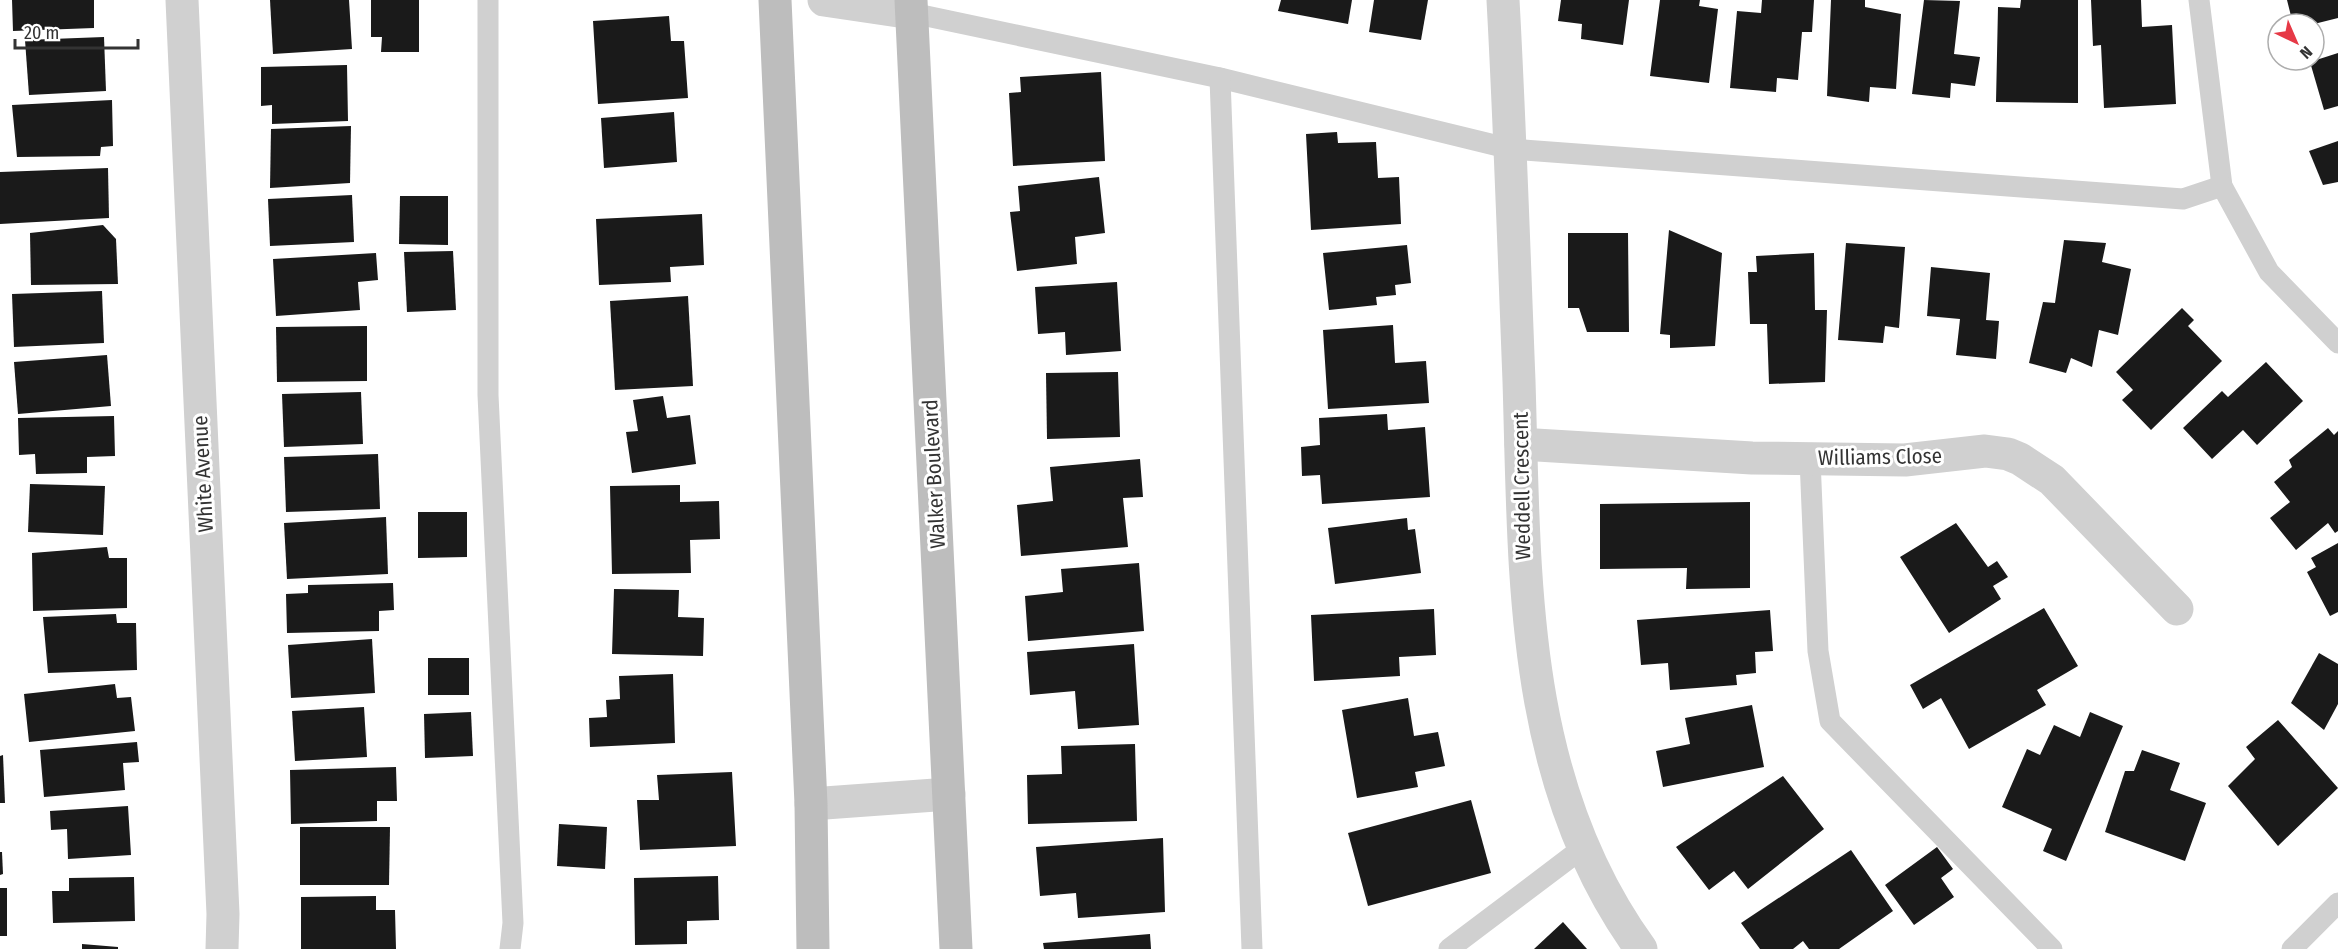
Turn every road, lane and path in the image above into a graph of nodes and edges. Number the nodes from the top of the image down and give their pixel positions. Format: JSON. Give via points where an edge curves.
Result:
{"nodes":[{"id":1,"x":182,"y":0,"type":"edge"},
{"id":2,"x":488,"y":0,"type":"edge"},
{"id":3,"x":776,"y":0,"type":"edge"},
{"id":4,"x":824,"y":0,"type":"edge"},
{"id":5,"x":1503,"y":0,"type":"edge"},
{"id":6,"x":2199,"y":0,"type":"edge"},
{"id":7,"x":912,"y":6,"type":"edge"},
{"id":8,"x":1220,"y":78,"type":"junction"},
{"id":9,"x":1511,"y":149,"type":"junction"},
{"id":10,"x":2222,"y":186,"type":"junction"},
{"id":11,"x":2338,"y":343,"type":"edge"},
{"id":12,"x":1521,"y":444,"type":"junction"},
{"id":13,"x":1810,"y":459,"type":"junction"},
{"id":14,"x":2177,"y":609,"type":"dead end"},
{"id":15,"x":949,"y":794,"type":"junction"},
{"id":16,"x":810,"y":804,"type":"junction"},
{"id":17,"x":1584,"y":847,"type":"junction"},
{"id":18,"x":2338,"y":903,"type":"edge"},
{"id":19,"x":222,"y":949,"type":"edge"},
{"id":20,"x":510,"y":949,"type":"edge"},
{"id":21,"x":813,"y":949,"type":"edge"},
{"id":22,"x":956,"y":949,"type":"edge"},
{"id":23,"x":1252,"y":949,"type":"edge"},
{"id":24,"x":1449,"y":949,"type":"edge"},
{"id":25,"x":1641,"y":949,"type":"edge"},
{"id":26,"x":2052,"y":949,"type":"edge"},
{"id":27,"x":2292,"y":949,"type":"edge"}],
"edges":[{"from":1,"to":19,"type":"street","name":"White Avenue"},
{"from":2,"to":20,"type":"lane","via":[[488,395],[513,923]]},
{"from":3,"to":16,"type":"street"},
{"from":4,"to":7,"type":"street"},
{"from":5,"to":9,"type":"street","name":"Weddell Crescent"},
{"from":6,"to":10,"type":"lane"},
{"from":7,"to":8,"type":"lane"},
{"from":7,"to":15,"type":"street","name":"Walker Boulevard"},
{"from":8,"to":9,"type":"lane"},
{"from":8,"to":23,"type":"lane"},
{"from":9,"to":10,"type":"lane","via":[[2183,199]]},
{"from":9,"to":12,"type":"street","name":"Weddell Crescent"},
{"from":10,"to":11,"type":"lane","via":[[2269,272]]},
{"from":12,"to":13,"type":"street","name":"Williams Close"},
{"from":12,"to":17,"type":"street","name":"Weddell Crescent","via":[[1524,569],[1533,666],[1546,737]]},
{"from":13,"to":14,"type":"street","name":"Williams Close","via":[[1905,460],[1985,452],[2020,459],[2052,480],[2082,508]]},
{"from":13,"to":26,"type":"lane","via":[[1818,651],[1830,721]]},
{"from":15,"to":16,"type":"street"},
{"from":15,"to":22,"type":"street","name":"Walker Boulevard"},
{"from":16,"to":21,"type":"street"},
{"from":17,"to":24,"type":"lane"},
{"from":17,"to":25,"type":"street","name":"Weddell Crescent","via":[[1624,925]]},
{"from":18,"to":27,"type":"lane"}]}
